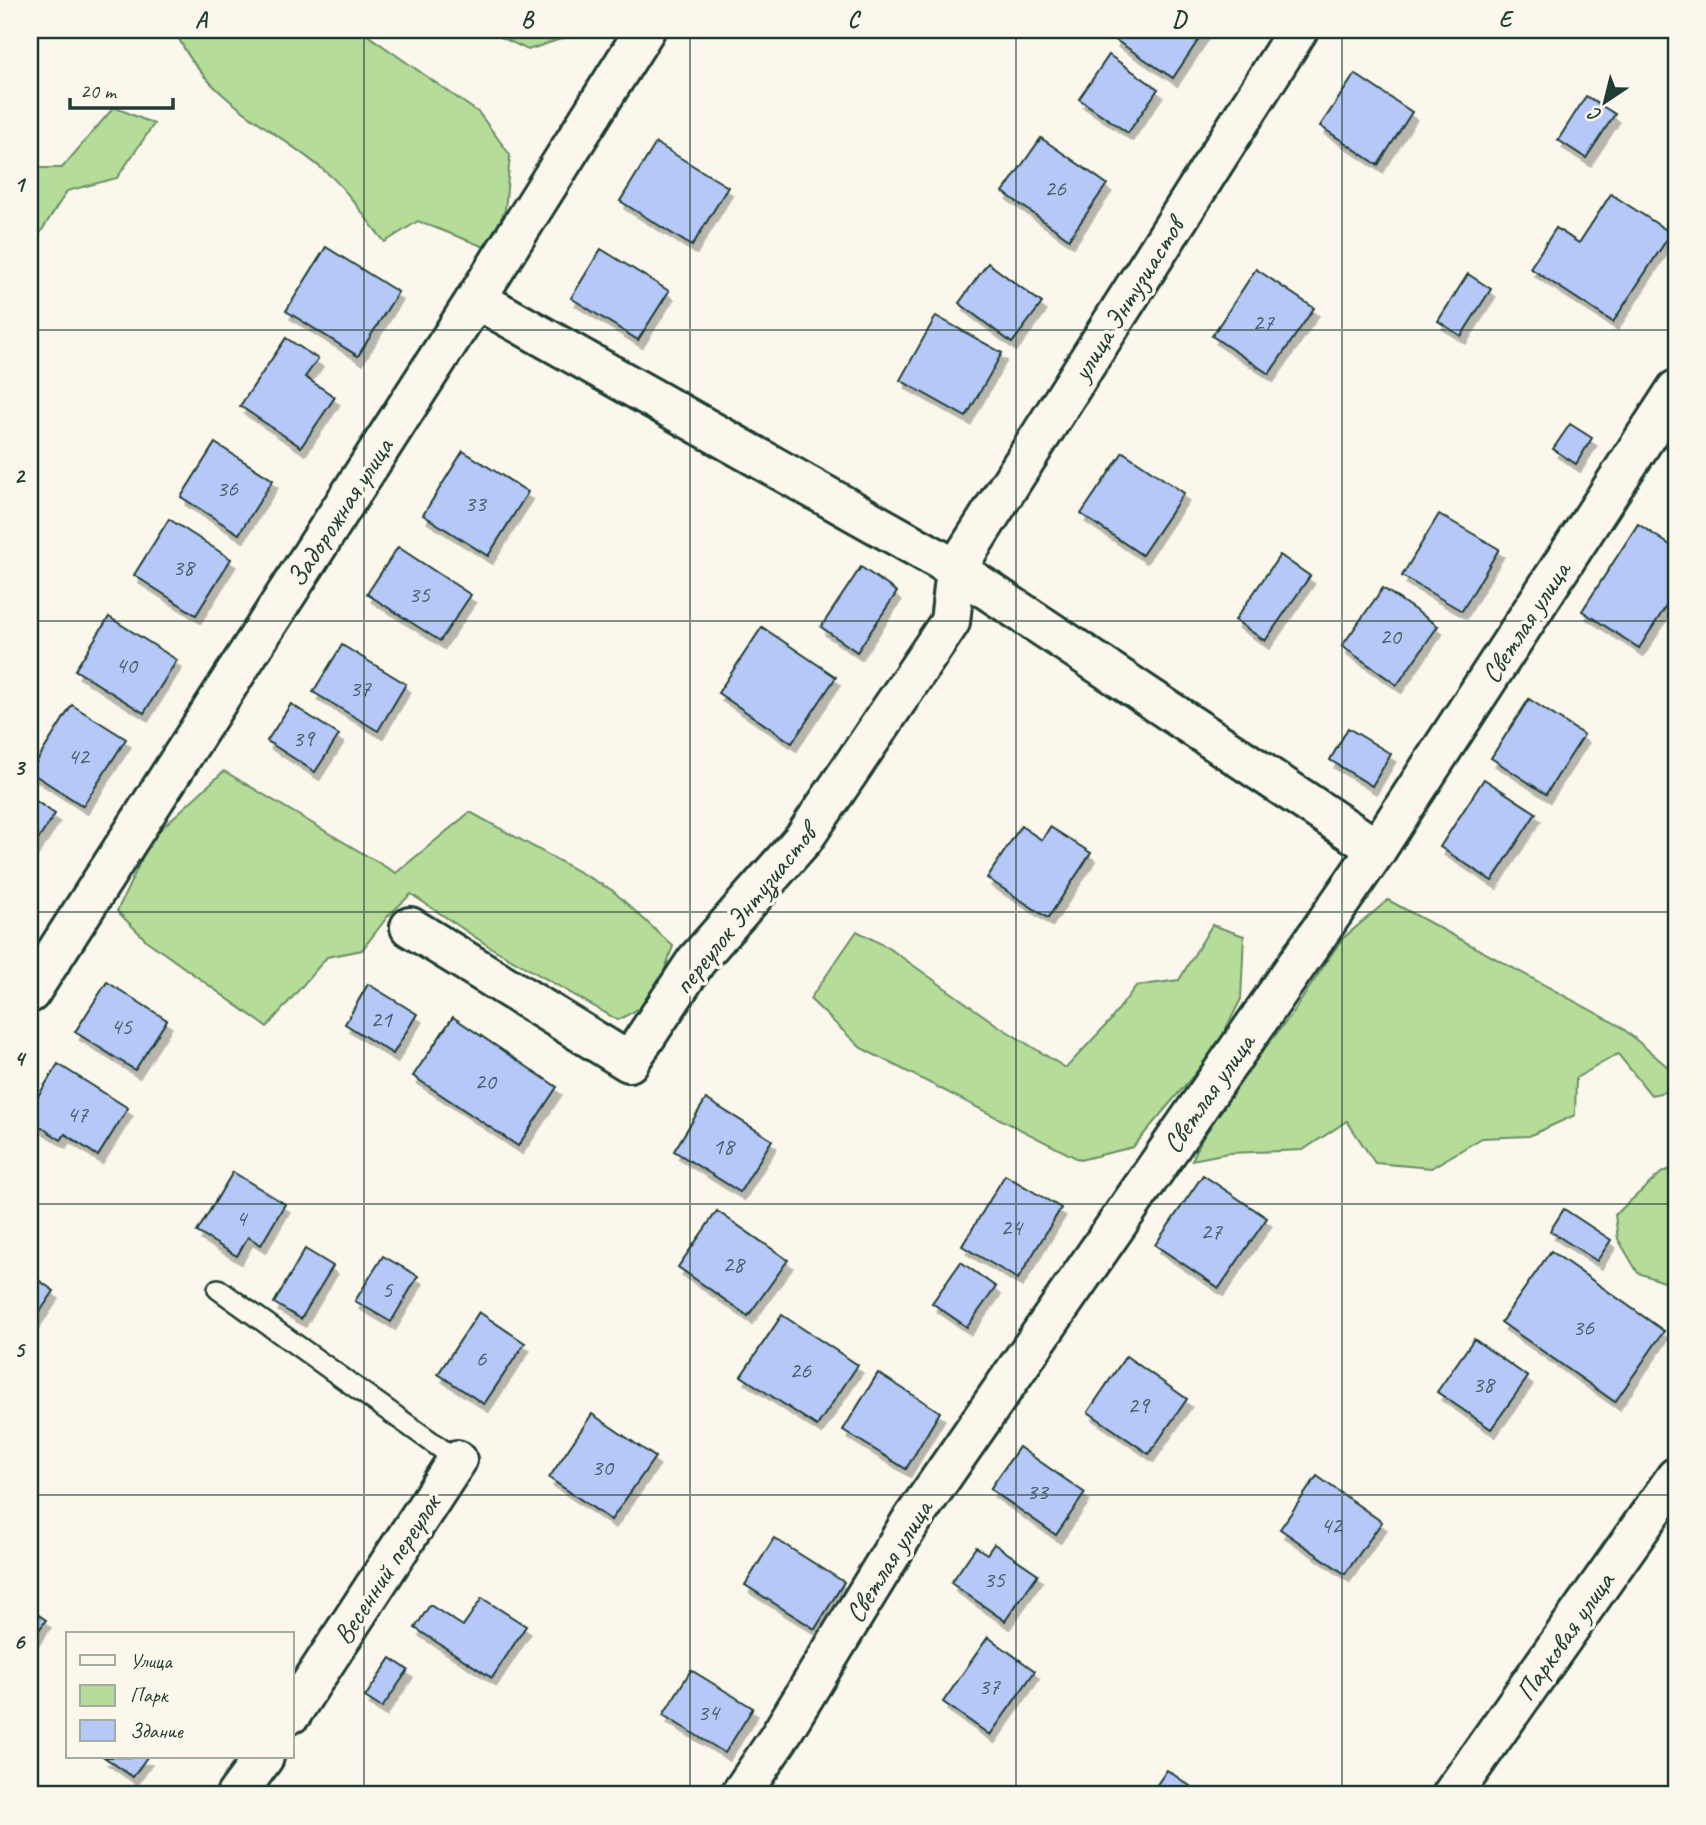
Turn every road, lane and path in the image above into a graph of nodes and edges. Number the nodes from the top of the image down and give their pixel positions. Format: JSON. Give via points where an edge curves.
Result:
{"nodes":[{"id":1,"x":645,"y":30,"type":"edge"},
{"id":2,"x":1298,"y":30,"type":"edge"},
{"id":3,"x":477,"y":299,"type":"junction"},
{"id":4,"x":1676,"y":390,"type":"edge"},
{"id":5,"x":956,"y":569,"type":"junction"},
{"id":6,"x":1377,"y":849,"type":"junction"},
{"id":7,"x":410,"y":927,"type":"dead end"},
{"id":8,"x":30,"y":993,"type":"edge"},
{"id":9,"x":218,"y":1289,"type":"dead end"},
{"id":10,"x":457,"y":1460,"type":"joint"},
{"id":11,"x":1676,"y":1477,"type":"edge"},
{"id":12,"x":294,"y":1710,"type":"edge"},
{"id":13,"x":263,"y":1758,"type":"edge"},
{"id":14,"x":236,"y":1795,"type":"edge"},
{"id":15,"x":740,"y":1795,"type":"edge"},
{"id":16,"x":1452,"y":1795,"type":"edge"}],
"edges":[{"from":1,"to":3,"type":"street","name":"Задорожная улица"},
{"from":2,"to":5,"type":"street","name":"улица Энтузиастов"},
{"from":3,"to":5,"type":"street"},
{"from":3,"to":8,"type":"street","name":"Задорожная улица"},
{"from":4,"to":6,"type":"street","name":"Светлая улица"},
{"from":5,"to":6,"type":"street"},
{"from":5,"to":7,"type":"street","name":"переулок Энтузиастов","via":[[950,622],[804,838],[696,961],[629,1062]]},
{"from":6,"to":15,"type":"street","name":"Светлая улица","via":[[910,1523]]},
{"from":9,"to":10,"type":"lane"},
{"from":10,"to":12,"type":"street","name":"Весенний переулок"},
{"from":11,"to":16,"type":"street","name":"Парковая улица"},
{"from":13,"to":14,"type":"street"}]}
